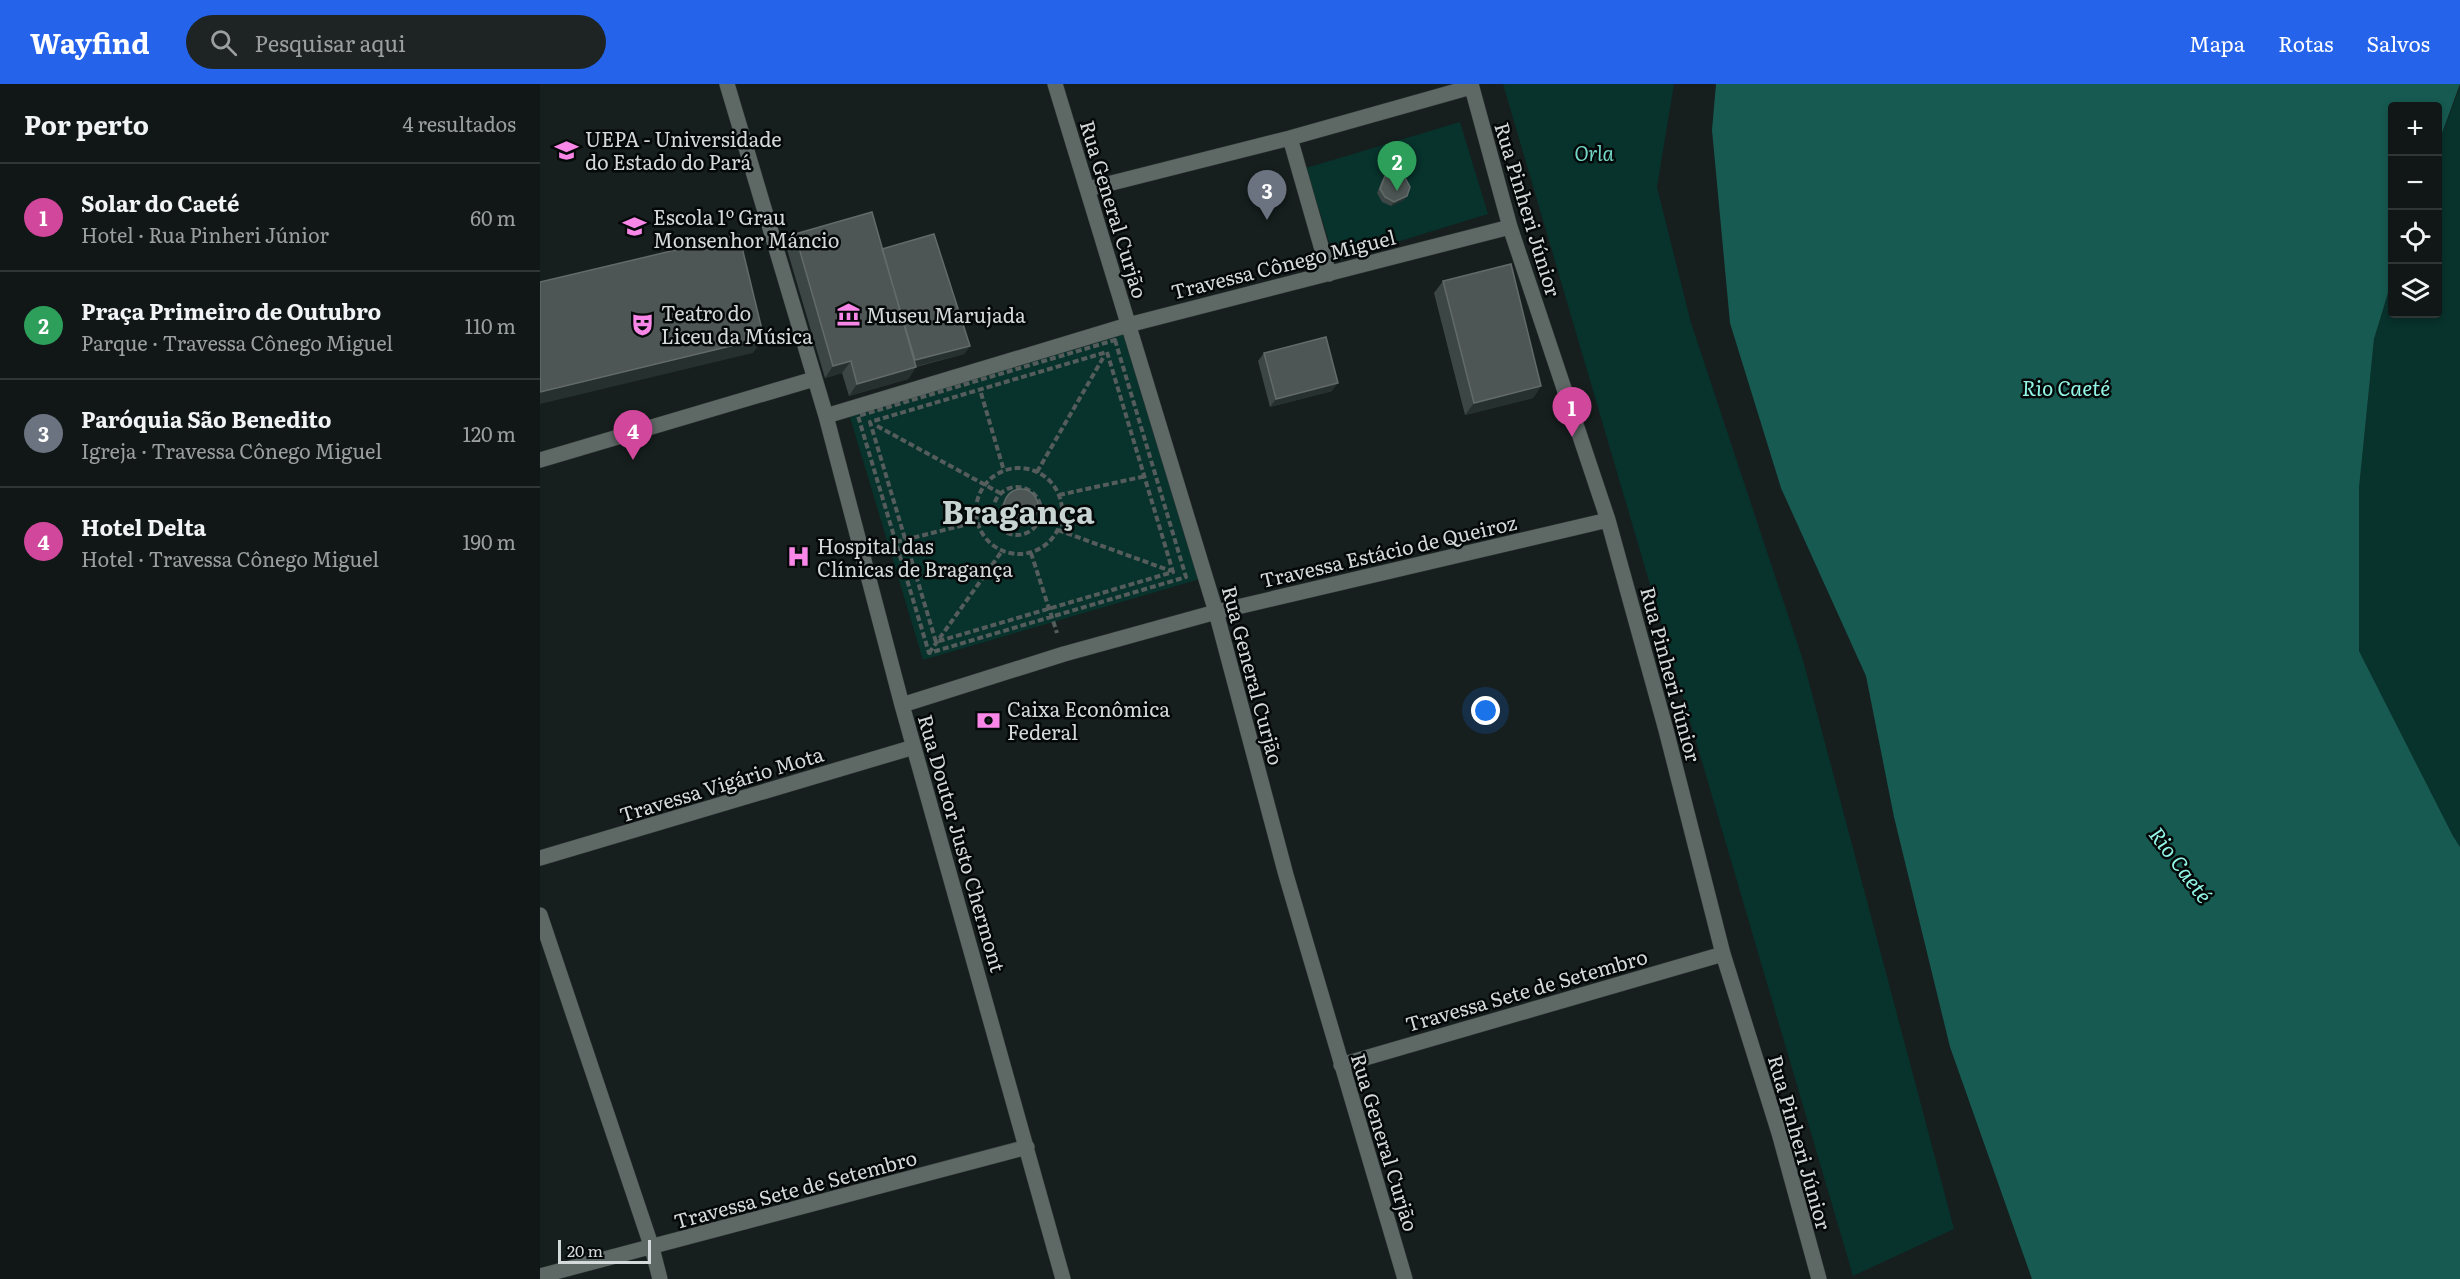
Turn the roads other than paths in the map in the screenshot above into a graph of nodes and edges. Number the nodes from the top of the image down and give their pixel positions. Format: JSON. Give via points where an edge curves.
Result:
{"nodes":[{"id":1,"x":727,"y":84,"type":"edge"},
{"id":2,"x":1055,"y":84,"type":"edge"},
{"id":3,"x":1471,"y":86,"type":"edge"},
{"id":4,"x":1290,"y":138,"type":"junction"},
{"id":5,"x":1088,"y":189,"type":"junction"},
{"id":6,"x":1510,"y":227,"type":"junction"},
{"id":7,"x":1329,"y":274,"type":"junction"},
{"id":8,"x":1128,"y":325,"type":"junction"},
{"id":9,"x":814,"y":379,"type":"junction"},
{"id":10,"x":826,"y":416,"type":"junction"},
{"id":11,"x":540,"y":460,"type":"edge"},
{"id":12,"x":1608,"y":520,"type":"junction"},
{"id":13,"x":1216,"y":612,"type":"junction"},
{"id":14,"x":902,"y":705,"type":"junction"},
{"id":15,"x":914,"y":747,"type":"junction"},
{"id":16,"x":540,"y":858,"type":"edge"},
{"id":17,"x":540,"y":915,"type":"edge"},
{"id":18,"x":1723,"y":954,"type":"junction"},
{"id":19,"x":1341,"y":1065,"type":"junction"},
{"id":20,"x":1027,"y":1147,"type":"junction"},
{"id":21,"x":652,"y":1248,"type":"junction"},
{"id":22,"x":540,"y":1276,"type":"edge"},
{"id":23,"x":660,"y":1279,"type":"edge"},
{"id":24,"x":1063,"y":1279,"type":"edge"},
{"id":25,"x":1405,"y":1279,"type":"edge"},
{"id":26,"x":1819,"y":1279,"type":"edge"}],
"edges":[{"from":1,"to":9,"type":"street"},
{"from":2,"to":5,"type":"street","name":"Rua General Curjão"},
{"from":3,"to":4,"type":"street"},
{"from":3,"to":6,"type":"street","name":"Rua Pinheri Júnior"},
{"from":4,"to":5,"type":"street"},
{"from":4,"to":7,"type":"street"},
{"from":5,"to":8,"type":"street","name":"Rua General Curjão"},
{"from":6,"to":7,"type":"street","name":"Travessa Cônego Miguel"},
{"from":6,"to":12,"type":"street","name":"Rua Pinheri Júnior"},
{"from":7,"to":8,"type":"street","name":"Travessa Cônego Miguel"},
{"from":8,"to":10,"type":"street","name":"Travessa Cônego Miguel"},
{"from":8,"to":13,"type":"street","name":"Rua General Curjão"},
{"from":9,"to":10,"type":"street","name":"Rua Doutor Justo Chermont"},
{"from":9,"to":11,"type":"street"},
{"from":10,"to":14,"type":"street","name":"Rua Doutor Justo Chermont"},
{"from":12,"to":13,"type":"street","name":"Travessa Estácio de Queiroz"},
{"from":12,"to":18,"type":"street","name":"Rua Pinheri Júnior"},
{"from":13,"to":14,"type":"street","name":"Travessa Estácio de Queiroz"},
{"from":13,"to":19,"type":"street","name":"Rua General Curjão"},
{"from":14,"to":15,"type":"street","name":"Rua Doutor Justo Chermont"},
{"from":15,"to":16,"type":"street","name":"Travessa Vigário Mota"},
{"from":15,"to":20,"type":"street","name":"Rua Doutor Justo Chermont"},
{"from":17,"to":21,"type":"street"},
{"from":18,"to":19,"type":"street","name":"Travessa Sete de Setembro"},
{"from":18,"to":26,"type":"street","name":"Rua Pinheri Júnior"},
{"from":19,"to":25,"type":"street","name":"Rua General Curjão"},
{"from":20,"to":21,"type":"street","name":"Travessa Sete de Setembro"},
{"from":20,"to":24,"type":"street","name":"Rua Doutor Justo Chermont"},
{"from":21,"to":22,"type":"street","name":"Travessa Sete de Setembro"},
{"from":21,"to":23,"type":"street"}]}
